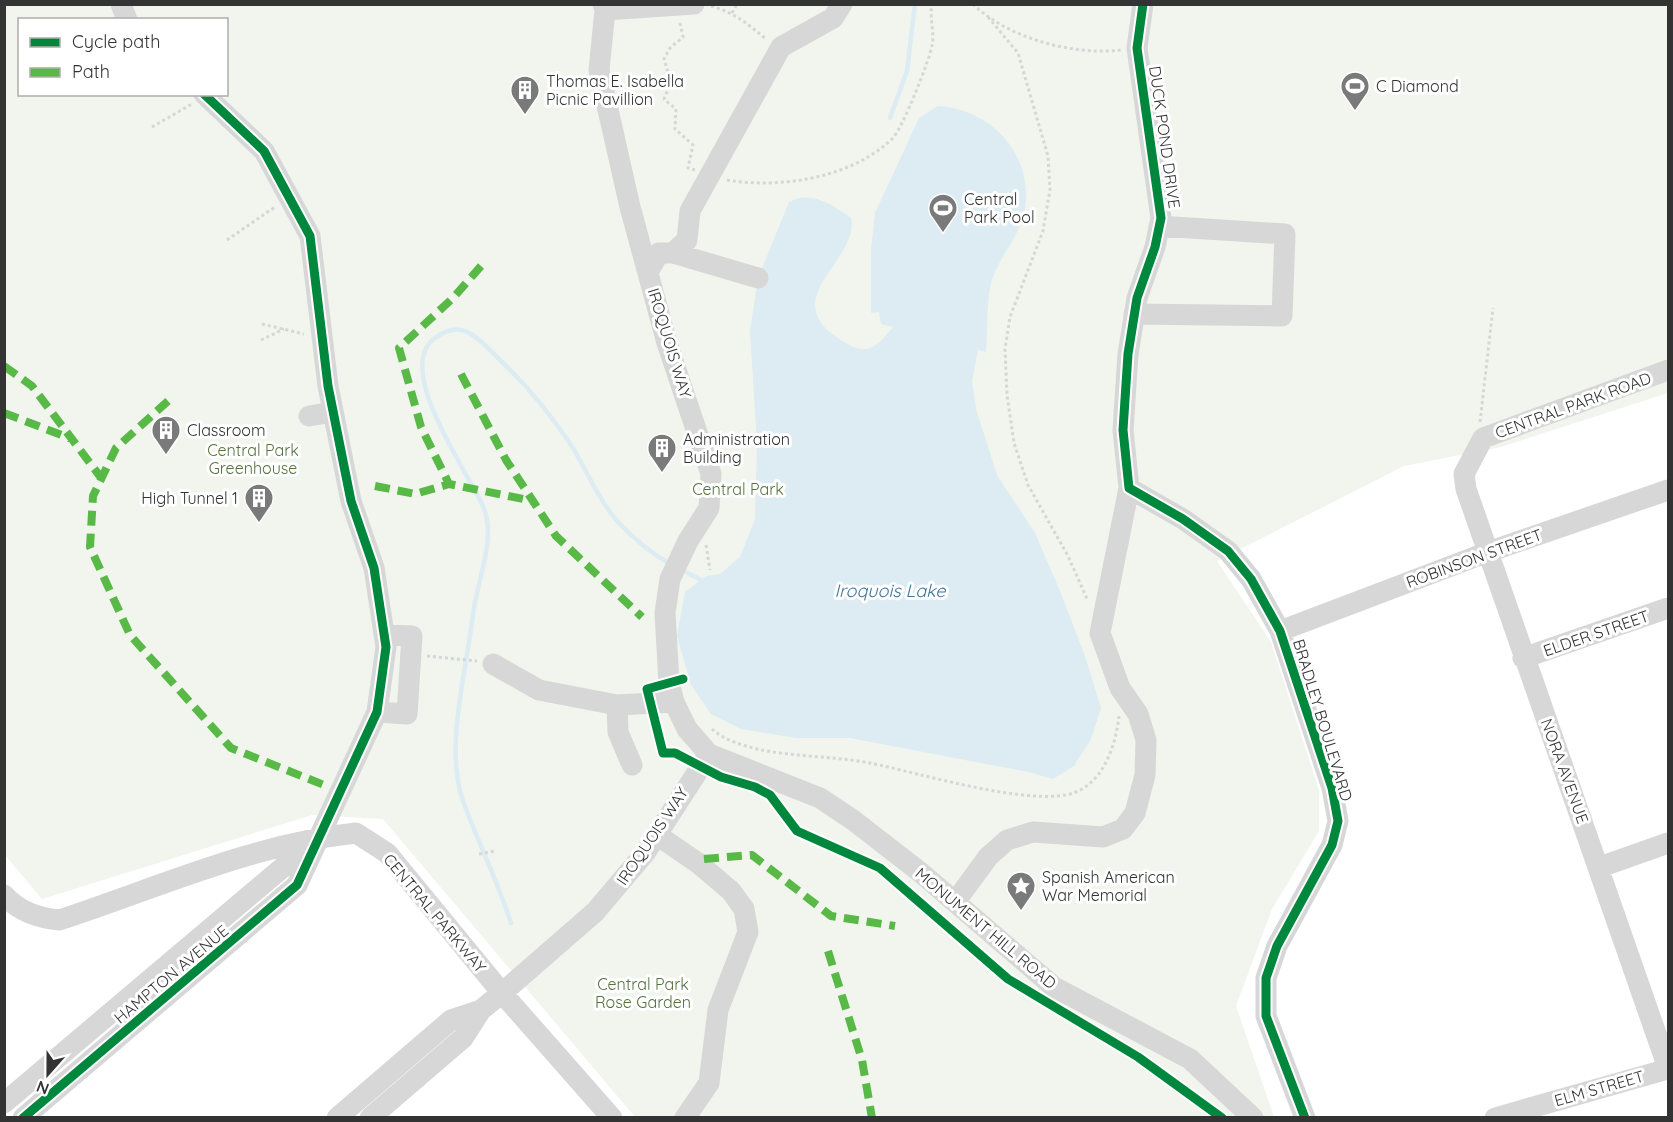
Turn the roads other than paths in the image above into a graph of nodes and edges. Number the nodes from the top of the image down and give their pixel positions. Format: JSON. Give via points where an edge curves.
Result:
{"nodes":[{"id":1,"x":842,"y":4,"type":"edge"},
{"id":2,"x":1143,"y":4,"type":"edge"},
{"id":3,"x":604,"y":7,"type":"edge"},
{"id":4,"x":687,"y":10,"type":"edge"},
{"id":5,"x":206,"y":96,"type":"edge"},
{"id":6,"x":1159,"y":226,"type":"junction"},
{"id":7,"x":673,"y":253,"type":"junction"},
{"id":8,"x":648,"y":272,"type":"junction"},
{"id":9,"x":758,"y":278,"type":"dead end"},
{"id":10,"x":1134,"y":314,"type":"junction"},
{"id":11,"x":1668,"y":370,"type":"edge"},
{"id":12,"x":333,"y":412,"type":"junction"},
{"id":13,"x":309,"y":416,"type":"dead end"},
{"id":14,"x":1464,"y":474,"type":"joint"},
{"id":15,"x":1129,"y":488,"type":"junction"},
{"id":16,"x":1668,"y":490,"type":"edge"},
{"id":17,"x":1488,"y":552,"type":"junction"},
{"id":18,"x":1668,"y":608,"type":"edge"},
{"id":19,"x":1280,"y":631,"type":"junction"},
{"id":20,"x":384,"y":635,"type":"junction"},
{"id":21,"x":1523,"y":658,"type":"junction"},
{"id":22,"x":484,"y":663,"type":"road end"},
{"id":23,"x":674,"y":702,"type":"junction"},
{"id":24,"x":617,"y":705,"type":"junction"},
{"id":25,"x":376,"y":712,"type":"junction"},
{"id":26,"x":709,"y":754,"type":"junction"},
{"id":27,"x":632,"y":765,"type":"dead end"},
{"id":28,"x":657,"y":835,"type":"junction"},
{"id":29,"x":319,"y":837,"type":"junction"},
{"id":30,"x":1668,"y":843,"type":"edge"},
{"id":31,"x":1600,"y":867,"type":"junction"},
{"id":32,"x":4,"y":896,"type":"edge"},
{"id":33,"x":955,"y":902,"type":"junction"},
{"id":34,"x":220,"y":921,"type":"junction"},
{"id":35,"x":235,"y":940,"type":"junction"},
{"id":36,"x":502,"y":993,"type":"junction"},
{"id":37,"x":481,"y":1010,"type":"junction"},
{"id":38,"x":74,"y":1046,"type":"junction"},
{"id":39,"x":89,"y":1064,"type":"junction"},
{"id":40,"x":1668,"y":1068,"type":"edge"},
{"id":41,"x":4,"y":1103,"type":"edge"},
{"id":42,"x":349,"y":1114,"type":"edge"},
{"id":43,"x":23,"y":1118,"type":"edge"},
{"id":44,"x":370,"y":1118,"type":"edge"},
{"id":45,"x":612,"y":1118,"type":"edge"},
{"id":46,"x":685,"y":1118,"type":"edge"},
{"id":47,"x":1253,"y":1118,"type":"edge"},
{"id":48,"x":1305,"y":1118,"type":"edge"},
{"id":49,"x":1495,"y":1118,"type":"edge"}],
"edges":[{"from":1,"to":7,"type":"street","name":"IROQUOIS WAY","via":[[833,18],[781,47],[690,211],[687,240]]},
{"from":2,"to":6,"type":"street","name":"DUCK POND DRIVE","via":[[1137,48],[1152,143]]},
{"from":3,"to":4,"type":"street"},
{"from":3,"to":8,"type":"street","name":"IROQUOIS WAY","via":[[599,70]]},
{"from":5,"to":12,"type":"street","via":[[264,151],[310,236],[320,339]]},
{"from":6,"to":10,"type":"street","name":"DUCK POND DRIVE"},
{"from":6,"to":10,"type":"street","via":[[1285,234],[1282,316]]},
{"from":7,"to":8,"type":"street","name":"IROQUOIS WAY","via":[[659,253]]},
{"from":7,"to":9,"type":"street"},
{"from":8,"to":23,"type":"street","name":"IROQUOIS WAY","via":[[667,343],[711,474],[709,508],[670,579],[664,625],[666,667]]},
{"from":10,"to":15,"type":"street","name":"DUCK POND DRIVE","via":[[1123,430]]},
{"from":11,"to":14,"type":"street","name":"CENTRAL PARK ROAD","via":[[1483,438]]},
{"from":12,"to":13,"type":"street"},
{"from":12,"to":20,"type":"street","via":[[351,501],[374,568]]},
{"from":14,"to":17,"type":"street","name":"NORA AVENUE"},
{"from":15,"to":19,"type":"street","via":[[1228,551],[1251,579]]},
{"from":15,"to":33,"type":"street","name":"DUCK POND DRIVE","via":[[1100,633],[1120,688],[1138,714],[1146,740],[1145,775],[1135,813],[1123,829],[1103,837],[1033,832],[1007,840],[988,857]]},
{"from":16,"to":17,"type":"street","name":"ROBINSON STREET"},
{"from":17,"to":19,"type":"street","name":"ROBINSON STREET"},
{"from":17,"to":21,"type":"street","name":"NORA AVENUE"},
{"from":18,"to":21,"type":"street","name":"ELDER STREET"},
{"from":19,"to":48,"type":"street","name":"BRADLEY BOULEVARD","via":[[1332,788],[1338,821],[1332,845],[1277,946],[1266,978],[1266,1016]]},
{"from":20,"to":25,"type":"street","via":[[386,647]]},
{"from":20,"to":25,"type":"street","via":[[412,636],[407,714]]},
{"from":21,"to":31,"type":"street","name":"NORA AVENUE"},
{"from":22,"to":24,"type":"street","via":[[539,690]]},
{"from":23,"to":24,"type":"street"},
{"from":23,"to":26,"type":"street","name":"IROQUOIS WAY","via":[[687,729]]},
{"from":24,"to":27,"type":"street","via":[[618,732]]},
{"from":25,"to":29,"type":"street"},
{"from":26,"to":28,"type":"street","name":"IROQUOIS WAY"},
{"from":26,"to":33,"type":"street","name":"MONUMENT HILL ROAD","via":[[820,798],[854,820]]},
{"from":28,"to":36,"type":"street","name":"IROQUOIS WAY","via":[[601,905]]},
{"from":28,"to":46,"type":"street","via":[[731,891],[744,909],[748,932],[718,1010],[709,1083]]},
{"from":29,"to":32,"type":"street","name":"CENTRAL PARKWAY","via":[[257,851],[59,920],[27,912]]},
{"from":29,"to":34,"type":"street","name":"HAMPTON AVENUE"},
{"from":29,"to":35,"type":"street","name":"HAMPTON AVENUE","via":[[297,885]]},
{"from":29,"to":36,"type":"street","name":"CENTRAL PARKWAY","via":[[357,833],[387,853]]},
{"from":30,"to":31,"type":"street"},
{"from":31,"to":40,"type":"street","name":"NORA AVENUE"},
{"from":33,"to":47,"type":"street","name":"MONUMENT HILL ROAD","via":[[1054,987],[1190,1059]]},
{"from":34,"to":35,"type":"street","name":"HAMPTON AVENUE"},
{"from":34,"to":38,"type":"street","name":"HAMPTON AVENUE"},
{"from":35,"to":39,"type":"street","name":"HAMPTON AVENUE"},
{"from":36,"to":37,"type":"street","name":"IROQUOIS WAY"},
{"from":36,"to":45,"type":"street","name":"CENTRAL PARKWAY"},
{"from":37,"to":42,"type":"street","via":[[451,1020]]},
{"from":37,"to":44,"type":"street","via":[[463,1038]]},
{"from":38,"to":39,"type":"street"},
{"from":38,"to":41,"type":"street","name":"HAMPTON AVENUE"},
{"from":39,"to":43,"type":"street","name":"HAMPTON AVENUE"},
{"from":40,"to":49,"type":"street","name":"ELM STREET"}]}
